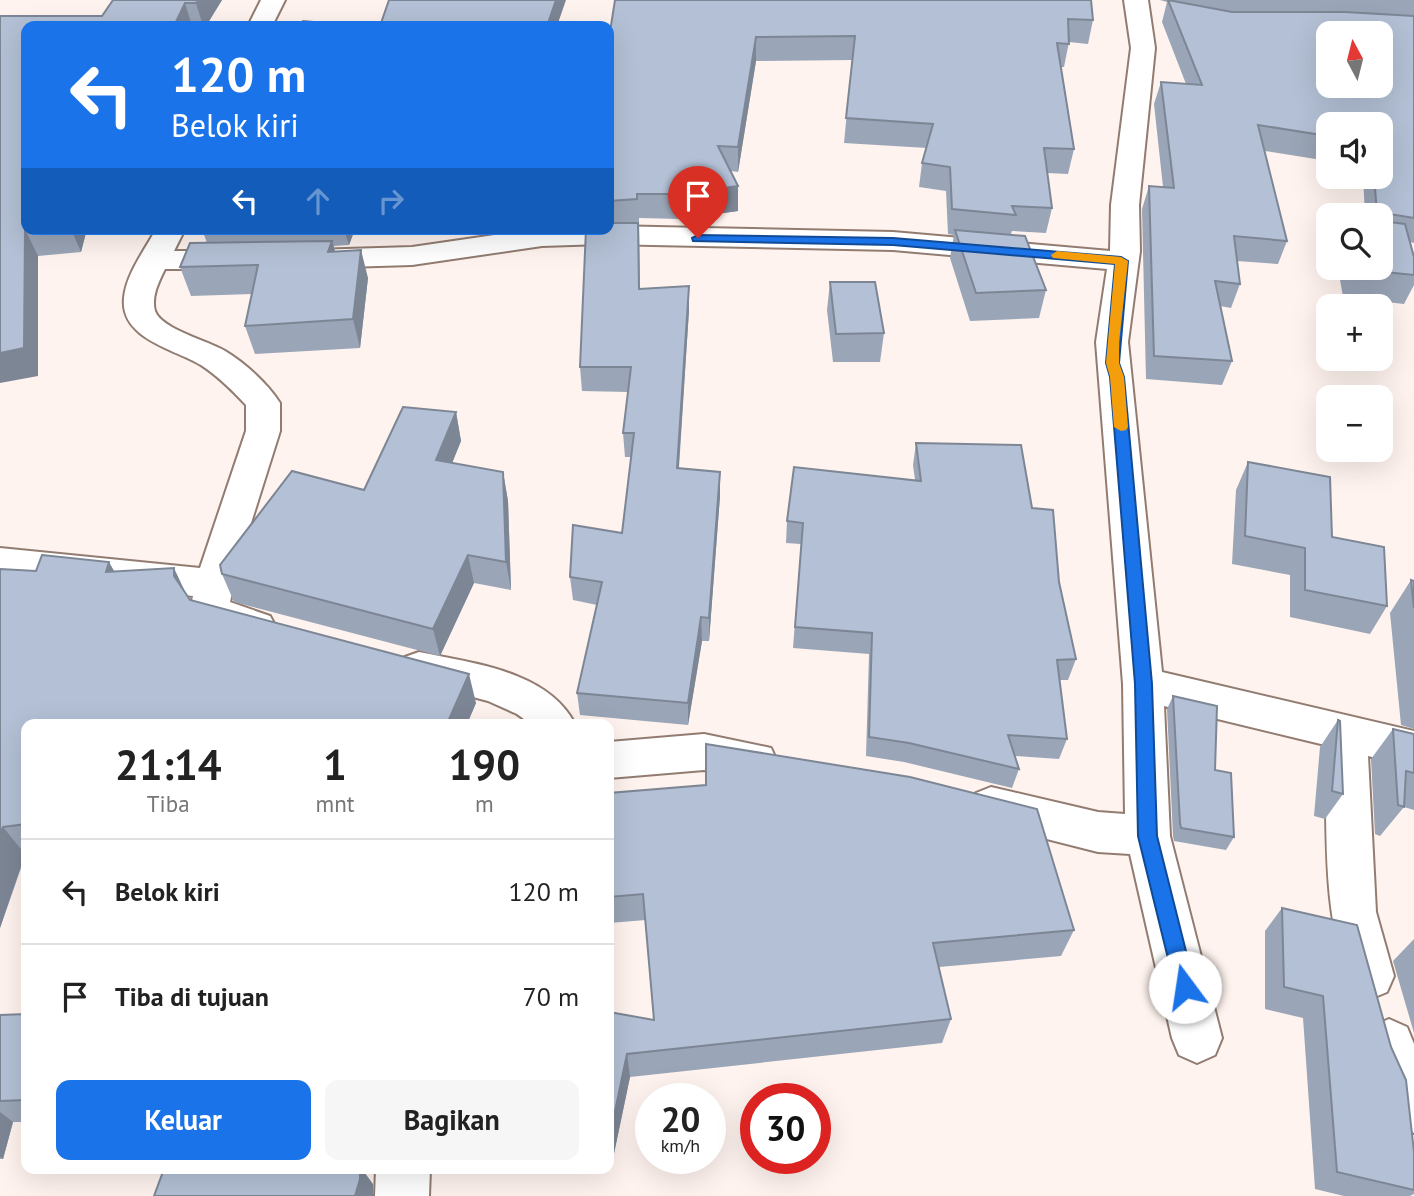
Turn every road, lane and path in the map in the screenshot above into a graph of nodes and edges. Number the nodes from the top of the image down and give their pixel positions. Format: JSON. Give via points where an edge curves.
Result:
{"nodes":[{"id":1,"x":273,"y":0,"type":"edge"},
{"id":2,"x":1145,"y":6,"type":"edge"},
{"id":3,"x":262,"y":21,"type":"edge"},
{"id":4,"x":614,"y":234,"type":"edge"},
{"id":5,"x":583,"y":235,"type":"edge"},
{"id":6,"x":163,"y":244,"type":"edge"},
{"id":7,"x":1121,"y":261,"type":"junction"},
{"id":8,"x":0,"y":562,"type":"edge"},
{"id":9,"x":214,"y":584,"type":"junction"},
{"id":10,"x":290,"y":635,"type":"edge"},
{"id":11,"x":384,"y":659,"type":"edge"},
{"id":12,"x":1143,"y":684,"type":"junction"},
{"id":13,"x":552,"y":719,"type":"edge"},
{"id":14,"x":1346,"y":733,"type":"junction"},
{"id":15,"x":1414,"y":749,"type":"edge"},
{"id":16,"x":614,"y":760,"type":"edge"},
{"id":17,"x":797,"y":767,"type":"edge"},
{"id":18,"x":956,"y":797,"type":"edge"},
{"id":19,"x":1148,"y":836,"type":"junction"},
{"id":20,"x":1197,"y":1038,"type":"dead end"},
{"id":21,"x":1414,"y":1107,"type":"edge"},
{"id":22,"x":403,"y":1174,"type":"edge"},
{"id":23,"x":402,"y":1196,"type":"edge"}],
"edges":[{"from":1,"to":3,"type":"street"},
{"from":2,"to":7,"type":"street"},
{"from":4,"to":7,"type":"street","via":[[893,241]]},
{"from":5,"to":6,"type":"street","via":[[412,256],[273,260]]},
{"from":6,"to":9,"type":"street","via":[[139,297],[139,313],[148,324],[211,356],[240,377],[262,403],[263,430],[256,460]]},
{"from":7,"to":12,"type":"street","via":[[1112,363],[1117,377]]},
{"from":8,"to":9,"type":"street"},
{"from":9,"to":10,"type":"street","via":[[210,605],[219,616]]},
{"from":11,"to":13,"type":"street","via":[[516,695]]},
{"from":12,"to":14,"type":"street"},
{"from":12,"to":19,"type":"street"},
{"from":14,"to":15,"type":"street"},
{"from":14,"to":21,"type":"street","via":[[1353,912],[1396,1067]]},
{"from":16,"to":17,"type":"street","via":[[704,752]]},
{"from":18,"to":19,"type":"street","via":[[1098,832]]},
{"from":19,"to":20,"type":"street"},
{"from":22,"to":23,"type":"street"}]}
